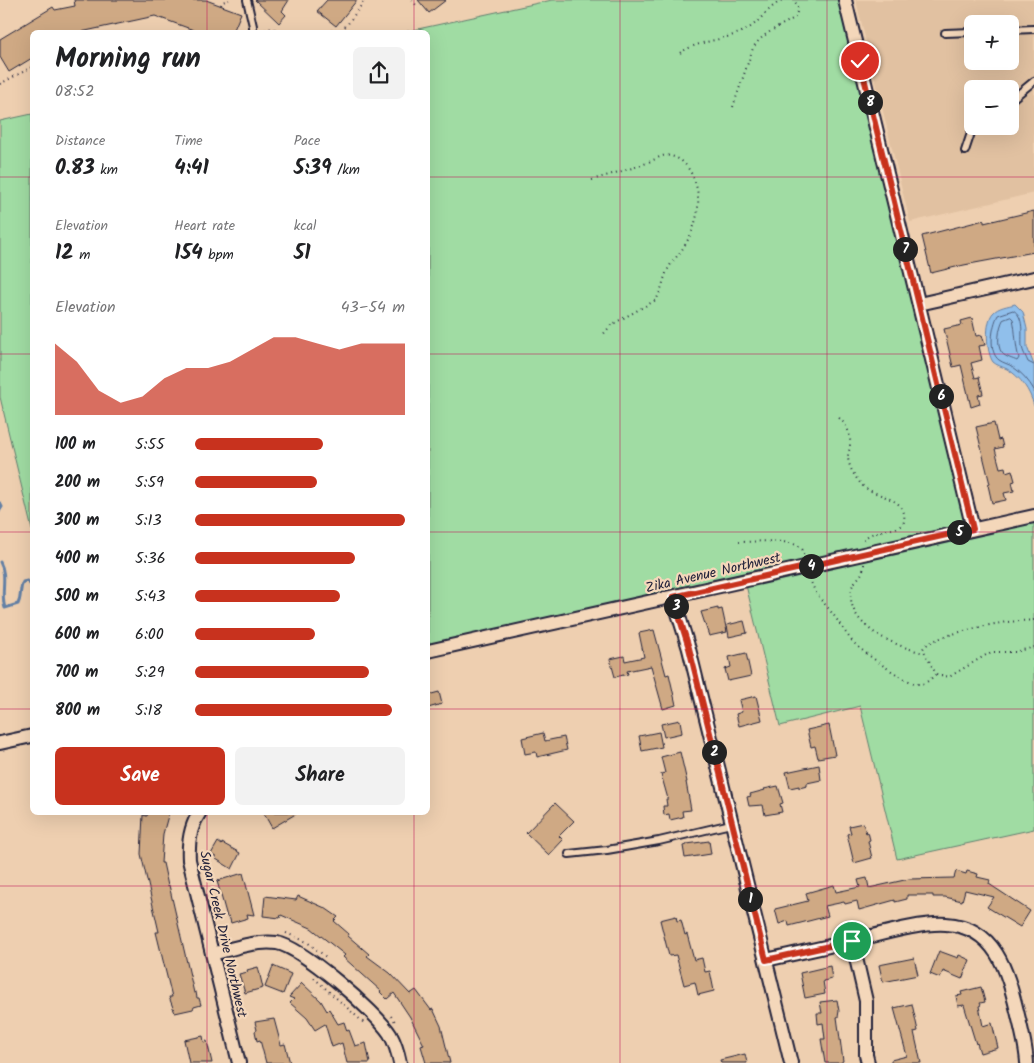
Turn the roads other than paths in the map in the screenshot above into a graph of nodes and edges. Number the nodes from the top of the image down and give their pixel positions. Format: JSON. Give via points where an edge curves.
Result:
{"nodes":[{"id":1,"x":247,"y":0,"type":"edge"},
{"id":2,"x":845,"y":0,"type":"edge"},
{"id":3,"x":1034,"y":29,"type":"edge"},
{"id":4,"x":253,"y":30,"type":"edge"},
{"id":5,"x":1019,"y":30,"type":"edge"},
{"id":6,"x":964,"y":32,"type":"edge"},
{"id":7,"x":944,"y":33,"type":"dead end"},
{"id":8,"x":1034,"y":81,"type":"edge"},
{"id":9,"x":1019,"y":94,"type":"edge"},
{"id":10,"x":970,"y":135,"type":"edge"},
{"id":11,"x":965,"y":151,"type":"dead end"},
{"id":12,"x":1034,"y":278,"type":"edge"},
{"id":13,"x":918,"y":304,"type":"junction"},
{"id":14,"x":1034,"y":516,"type":"edge"},
{"id":15,"x":973,"y":529,"type":"junction"},
{"id":16,"x":673,"y":597,"type":"junction"},
{"id":17,"x":430,"y":651,"type":"edge"},
{"id":18,"x":30,"y":736,"type":"edge"},
{"id":19,"x":0,"y":743,"type":"edge"},
{"id":20,"x":198,"y":815,"type":"edge"},
{"id":21,"x":731,"y":824,"type":"junction"},
{"id":22,"x":569,"y":854,"type":"dead end"},
{"id":23,"x":852,"y":941,"type":"junction"},
{"id":24,"x":212,"y":954,"type":"junction"},
{"id":25,"x":766,"y":960,"type":"junction"},
{"id":26,"x":239,"y":1063,"type":"edge"},
{"id":27,"x":400,"y":1063,"type":"edge"},
{"id":28,"x":790,"y":1063,"type":"edge"},
{"id":29,"x":868,"y":1063,"type":"edge"},
{"id":30,"x":1027,"y":1063,"type":"edge"}],
"edges":[{"from":1,"to":4,"type":"lane"},
{"from":2,"to":13,"type":"street"},
{"from":3,"to":5,"type":"lane"},
{"from":6,"to":7,"type":"lane"},
{"from":8,"to":9,"type":"lane"},
{"from":10,"to":11,"type":"lane"},
{"from":12,"to":13,"type":"street"},
{"from":13,"to":15,"type":"street"},
{"from":14,"to":15,"type":"street","name":"Zika Avenue Northwest"},
{"from":15,"to":16,"type":"street","name":"Zika Avenue Northwest"},
{"from":16,"to":17,"type":"street","name":"Zika Avenue Northwest"},
{"from":16,"to":21,"type":"street","via":[[689,648]]},
{"from":18,"to":19,"type":"street"},
{"from":20,"to":24,"type":"street","name":"Sugar Creek Drive Northwest","via":[[190,838],[189,860]]},
{"from":21,"to":22,"type":"lane","via":[[659,841]]},
{"from":21,"to":25,"type":"street"},
{"from":23,"to":25,"type":"street"},
{"from":23,"to":29,"type":"street","via":[[866,1001]]},
{"from":23,"to":30,"type":"street","via":[[929,925],[954,925],[976,933],[998,953],[1004,966]]},
{"from":24,"to":26,"type":"street","name":"Sugar Creek Drive Northwest"},
{"from":24,"to":27,"type":"street","via":[[254,944],[276,943],[296,950],[379,1020],[391,1036]]},
{"from":25,"to":28,"type":"street"}]}
